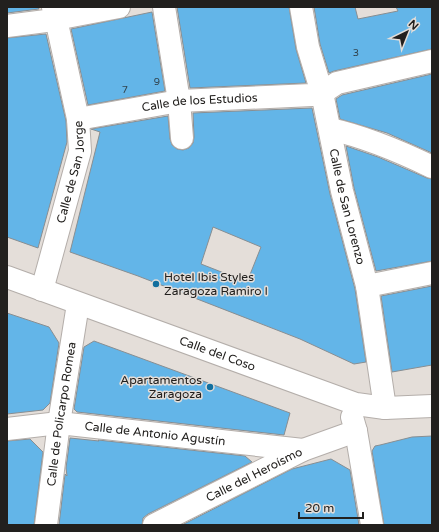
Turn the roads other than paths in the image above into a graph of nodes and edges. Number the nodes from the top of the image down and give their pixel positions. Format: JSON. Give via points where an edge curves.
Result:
{"nodes":[{"id":1,"x":118,"y":7,"type":"edge"},
{"id":2,"x":164,"y":7,"type":"edge"},
{"id":3,"x":301,"y":7,"type":"edge"},
{"id":4,"x":52,"y":16,"type":"edge"},
{"id":5,"x":7,"y":26,"type":"edge"},
{"id":6,"x":432,"y":61,"type":"edge"},
{"id":7,"x":322,"y":93,"type":"junction"},
{"id":8,"x":179,"y":101,"type":"junction"},
{"id":9,"x":78,"y":119,"type":"junction"},
{"id":10,"x":330,"y":129,"type":"junction"},
{"id":11,"x":182,"y":138,"type":"dead end"},
{"id":12,"x":432,"y":167,"type":"edge"},
{"id":13,"x":432,"y":273,"type":"edge"},
{"id":14,"x":7,"y":278,"type":"edge"},
{"id":15,"x":366,"y":286,"type":"junction"},
{"id":16,"x":42,"y":290,"type":"junction"},
{"id":17,"x":78,"y":304,"type":"junction"},
{"id":18,"x":343,"y":400,"type":"junction"},
{"id":19,"x":432,"y":406,"type":"edge"},
{"id":20,"x":385,"y":408,"type":"junction"},
{"id":21,"x":59,"y":423,"type":"junction"},
{"id":22,"x":7,"y":429,"type":"edge"},
{"id":23,"x":356,"y":431,"type":"junction"},
{"id":24,"x":303,"y":450,"type":"junction"},
{"id":25,"x":46,"y":525,"type":"edge"},
{"id":26,"x":154,"y":525,"type":"edge"},
{"id":27,"x":372,"y":525,"type":"edge"}],
"edges":[{"from":1,"to":4,"type":"street"},
{"from":2,"to":8,"type":"street"},
{"from":3,"to":7,"type":"street","name":"Calle de San Lorenzo","via":[[308,48]]},
{"from":4,"to":5,"type":"street"},
{"from":4,"to":9,"type":"street","name":"Calle de San Jorge"},
{"from":6,"to":7,"type":"street","via":[[337,83]]},
{"from":7,"to":8,"type":"street","name":"Calle de los Estudios","via":[[312,96]]},
{"from":7,"to":10,"type":"street","name":"Calle de San Lorenzo"},
{"from":8,"to":9,"type":"street","name":"Calle de los Estudios"},
{"from":8,"to":11,"type":"street"},
{"from":9,"to":16,"type":"street","name":"Calle de San Jorge","via":[[80,152]]},
{"from":10,"to":12,"type":"street","via":[[403,153]]},
{"from":10,"to":15,"type":"street","name":"Calle de San Lorenzo","via":[[342,191]]},
{"from":13,"to":15,"type":"street"},
{"from":14,"to":16,"type":"street","name":"Calle del Coso"},
{"from":15,"to":20,"type":"street","name":"Calle de San Lorenzo"},
{"from":16,"to":17,"type":"street","name":"Calle del Coso"},
{"from":17,"to":18,"type":"street","name":"Calle del Coso"},
{"from":17,"to":21,"type":"street","name":"Calle de Policarpo Romea"},
{"from":18,"to":20,"type":"street","name":"Calle del Coso"},
{"from":18,"to":23,"type":"street"},
{"from":19,"to":20,"type":"street","name":"Calle del Coso"},
{"from":21,"to":22,"type":"street","name":"Calle de Antonio Agustín"},
{"from":21,"to":24,"type":"street","name":"Calle de Antonio Agustín"},
{"from":21,"to":25,"type":"street","name":"Calle de Policarpo Romea"},
{"from":23,"to":24,"type":"street","name":"Calle del Heroísmo"},
{"from":23,"to":27,"type":"street"},
{"from":24,"to":26,"type":"street","name":"Calle del Heroísmo"}]}
